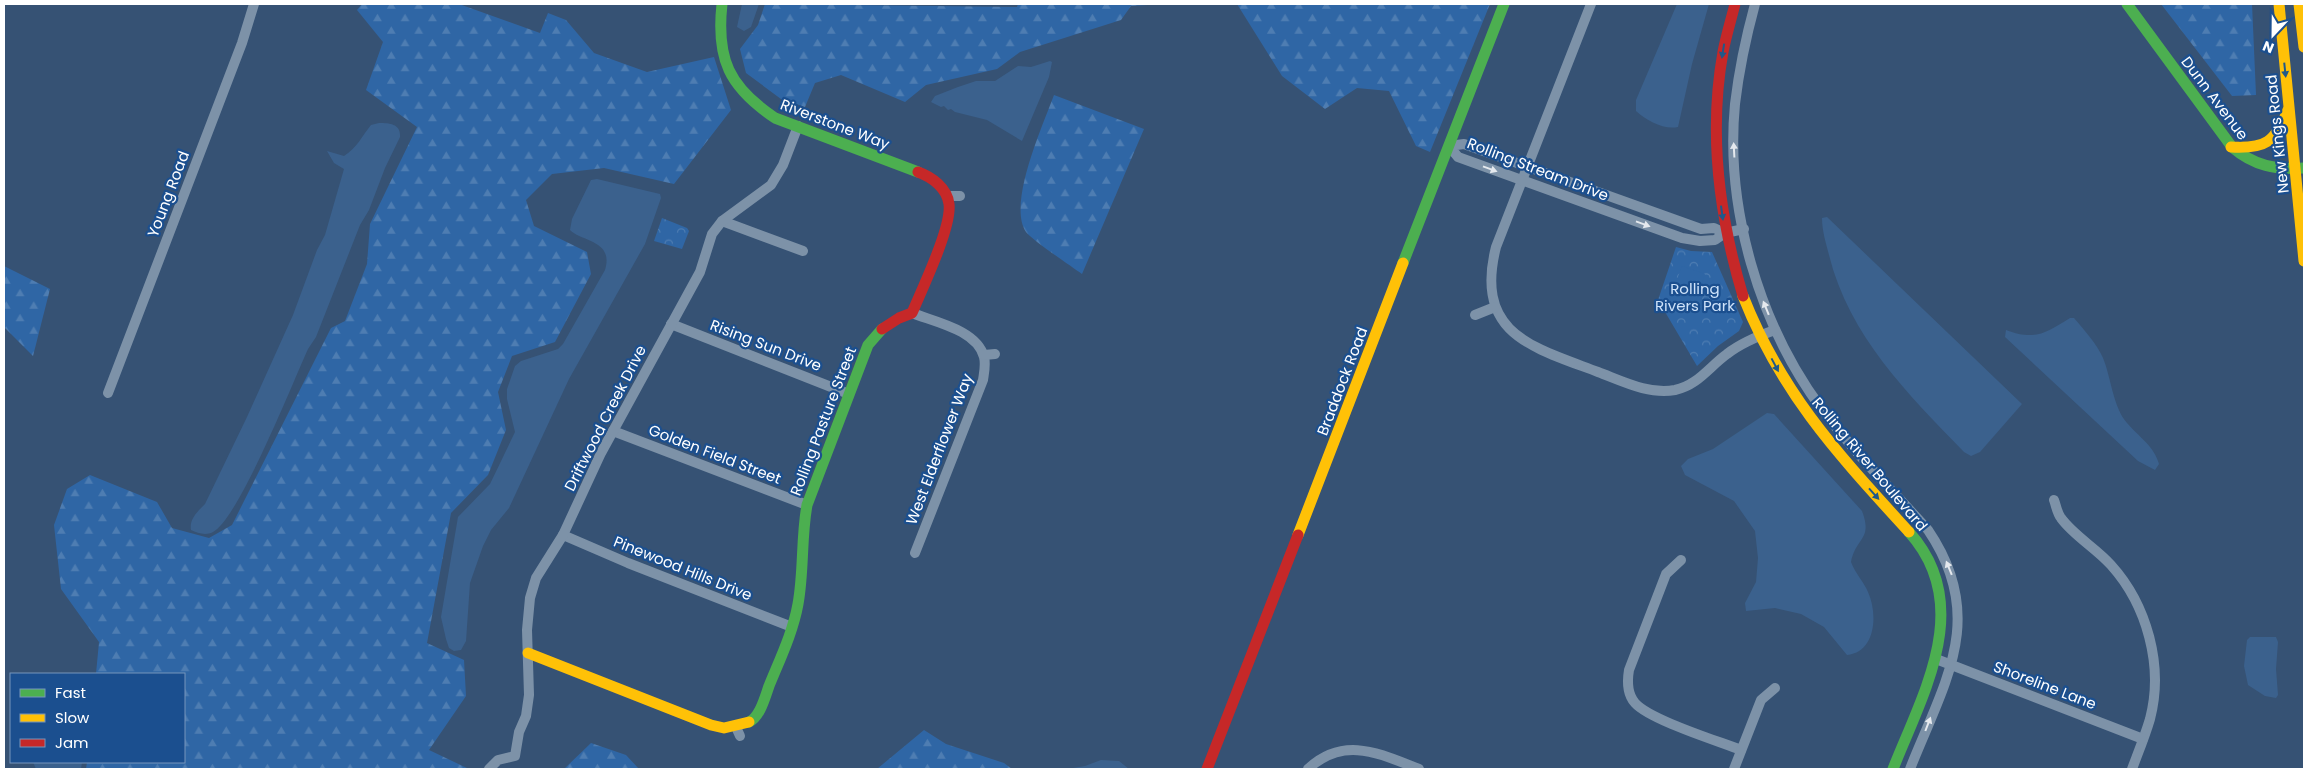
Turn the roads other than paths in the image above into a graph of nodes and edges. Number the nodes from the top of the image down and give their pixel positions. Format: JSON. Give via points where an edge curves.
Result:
{"nodes":[{"id":1,"x":254,"y":4,"type":"edge"},
{"id":2,"x":722,"y":4,"type":"edge"},
{"id":3,"x":1504,"y":4,"type":"edge"},
{"id":4,"x":1591,"y":4,"type":"edge"},
{"id":5,"x":1735,"y":4,"type":"edge"},
{"id":6,"x":1755,"y":4,"type":"edge"},
{"id":7,"x":2127,"y":4,"type":"edge"},
{"id":8,"x":2278,"y":4,"type":"edge"},
{"id":9,"x":2300,"y":4,"type":"edge"},
{"id":10,"x":2304,"y":48,"type":"edge"},
{"id":11,"x":2289,"y":107,"type":"junction"},
{"id":12,"x":798,"y":126,"type":"junction"},
{"id":13,"x":1449,"y":146,"type":"junction"},
{"id":14,"x":2231,"y":147,"type":"junction"},
{"id":15,"x":1528,"y":167,"type":"junction"},
{"id":16,"x":2300,"y":168,"type":"edge"},
{"id":17,"x":1523,"y":181,"type":"junction"},
{"id":18,"x":722,"y":220,"type":"junction"},
{"id":19,"x":1744,"y":229,"type":"junction"},
{"id":20,"x":1725,"y":233,"type":"junction"},
{"id":21,"x":803,"y":251,"type":"dead end"},
{"id":22,"x":2304,"y":261,"type":"edge"},
{"id":23,"x":1495,"y":307,"type":"junction"},
{"id":24,"x":912,"y":313,"type":"junction"},
{"id":25,"x":1475,"y":315,"type":"dead end"},
{"id":26,"x":671,"y":324,"type":"junction"},
{"id":27,"x":1775,"y":330,"type":"junction"},
{"id":28,"x":1760,"y":336,"type":"junction"},
{"id":29,"x":995,"y":354,"type":"dead end"},
{"id":30,"x":984,"y":356,"type":"junction"},
{"id":31,"x":108,"y":393,"type":"dead end"},
{"id":32,"x":849,"y":394,"type":"junction"},
{"id":33,"x":613,"y":431,"type":"junction"},
{"id":34,"x":2054,"y":500,"type":"dead end"},
{"id":35,"x":806,"y":505,"type":"junction"},
{"id":36,"x":563,"y":535,"type":"junction"},
{"id":37,"x":915,"y":553,"type":"dead end"},
{"id":38,"x":1681,"y":560,"type":"dead end"},
{"id":39,"x":792,"y":627,"type":"junction"},
{"id":40,"x":528,"y":653,"type":"junction"},
{"id":41,"x":1936,"y":659,"type":"junction"},
{"id":42,"x":1951,"y":666,"type":"junction"},
{"id":43,"x":1775,"y":688,"type":"dead end"},
{"id":44,"x":2144,"y":739,"type":"junction"},
{"id":45,"x":1741,"y":750,"type":"junction"},
{"id":46,"x":1311,"y":767,"type":"edge"},
{"id":47,"x":489,"y":769,"type":"edge"},
{"id":48,"x":1207,"y":769,"type":"edge"},
{"id":49,"x":1420,"y":769,"type":"edge"},
{"id":50,"x":1734,"y":769,"type":"edge"},
{"id":51,"x":1894,"y":769,"type":"edge"},
{"id":52,"x":1910,"y":769,"type":"edge"},
{"id":53,"x":2132,"y":769,"type":"edge"}],
"edges":[{"from":1,"to":31,"type":"street","name":"Young Road"},
{"from":2,"to":12,"type":"main road","name":"Riverstone Way","via":[[718,28],[723,57],[735,84],[757,107]]},
{"from":3,"to":13,"type":"main road","name":"Braddock Road"},
{"from":4,"to":15,"type":"street"},
{"from":5,"to":20,"type":"main road","name":"Rolling River Boulevard","one_way":true,"via":[[1724,46],[1717,97],[1715,143]]},
{"from":19,"to":6,"type":"street","name":"Rolling River Boulevard","one_way":true,"via":[[1736,183],[1735,106],[1739,68]]},
{"from":7,"to":14,"type":"main road","name":"Dunn Avenue"},
{"from":8,"to":11,"type":"main road","name":"New Kings Road","one_way":true},
{"from":9,"to":10,"type":"main road"},
{"from":11,"to":14,"type":"main road","via":[[2280,132],[2272,142],[2256,148]]},
{"from":11,"to":16,"type":"main road","name":"New Kings Road"},
{"from":12,"to":18,"type":"street","name":"Driftwood Creek Drive","via":[[784,165],[771,185]]},
{"from":12,"to":24,"type":"main road","name":"Riverstone Way","via":[[928,176],[954,196],[947,224]]},
{"from":13,"to":15,"type":"street","name":"Rolling Stream Drive","via":[[1464,144]]},
{"from":13,"to":17,"type":"street","name":"Rolling Stream Drive","one_way":true,"via":[[1458,157]]},
{"from":13,"to":48,"type":"main road","name":"Braddock Road"},
{"from":14,"to":16,"type":"main road","name":"Dunn Avenue","via":[[2241,156],[2264,167],[2276,170]]},
{"from":15,"to":17,"type":"street"},
{"from":15,"to":20,"type":"street","name":"Rolling Stream Drive","via":[[1702,229],[1714,228]]},
{"from":16,"to":22,"type":"main road","name":"New Kings Road"},
{"from":17,"to":20,"type":"street","name":"Rolling Stream Drive","one_way":true,"via":[[1682,238],[1715,240]]},
{"from":17,"to":23,"type":"street","via":[[1496,248],[1491,270]]},
{"from":18,"to":21,"type":"street"},
{"from":18,"to":26,"type":"street","name":"Driftwood Creek Drive","via":[[712,234],[700,272]]},
{"from":19,"to":20,"type":"street","name":"Rolling Stream Drive"},
{"from":27,"to":19,"type":"street","name":"Rolling River Boulevard","one_way":true,"via":[[1757,283]]},
{"from":20,"to":28,"type":"main road","name":"Rolling River Boulevard"},
{"from":23,"to":25,"type":"street"},
{"from":23,"to":28,"type":"street","via":[[1514,333],[1532,347],[1649,390],[1674,390],[1687,386],[1704,376],[1727,353]]},
{"from":24,"to":30,"type":"street","via":[[965,334],[977,343]]},
{"from":24,"to":32,"type":"main road","name":"Rolling Pasture Street","via":[[900,316],[878,331],[868,345]]},
{"from":26,"to":32,"type":"street","name":"Rising Sun Drive"},
{"from":26,"to":33,"type":"street","name":"Driftwood Creek Drive"},
{"from":27,"to":28,"type":"street"},
{"from":42,"to":27,"type":"street","name":"Rolling River Boulevard","one_way":true,"via":[[1959,615],[1951,572],[1940,548],[1928,530],[1820,407]]},
{"from":28,"to":41,"type":"main road","name":"Rolling River Boulevard","one_way":true,"via":[[1807,416],[1913,537],[1936,575],[1943,620]]},
{"from":29,"to":30,"type":"street"},
{"from":30,"to":37,"type":"street","name":"West Elderflower Way","via":[[983,380]]},
{"from":32,"to":35,"type":"main road","name":"Rolling Pasture Street"},
{"from":33,"to":35,"type":"street","name":"Golden Field Street"},
{"from":33,"to":36,"type":"street","name":"Driftwood Creek Drive"},
{"from":34,"to":44,"type":"street","via":[[2060,517],[2111,565],[2141,612],[2149,635],[2154,672],[2153,702]]},
{"from":35,"to":39,"type":"main road","name":"Rolling Pasture Street","via":[[802,533],[803,567]]},
{"from":36,"to":39,"type":"street","name":"Pinewood Hills Drive"},
{"from":36,"to":40,"type":"street","name":"Driftwood Creek Drive","via":[[536,578],[530,598]]},
{"from":38,"to":45,"type":"street","via":[[1666,574],[1630,670],[1630,692],[1634,702],[1651,715]]},
{"from":39,"to":40,"type":"main road","name":"Rolling Pasture Street","via":[[762,705],[753,720],[738,732],[712,725]]},
{"from":40,"to":47,"type":"street","name":"Driftwood Creek Drive","via":[[529,695],[515,756],[498,760]]},
{"from":41,"to":42,"type":"street","name":"Shoreline Lane"},
{"from":41,"to":51,"type":"main road","name":"Rolling River Boulevard"},
{"from":42,"to":44,"type":"street","name":"Shoreline Lane"},
{"from":52,"to":42,"type":"street","name":"Rolling River Boulevard","one_way":true},
{"from":43,"to":45,"type":"street","via":[[1761,700]]},
{"from":44,"to":53,"type":"street"},
{"from":45,"to":50,"type":"street"},
{"from":46,"to":49,"type":"street","via":[[1337,751],[1361,750]]}]}
